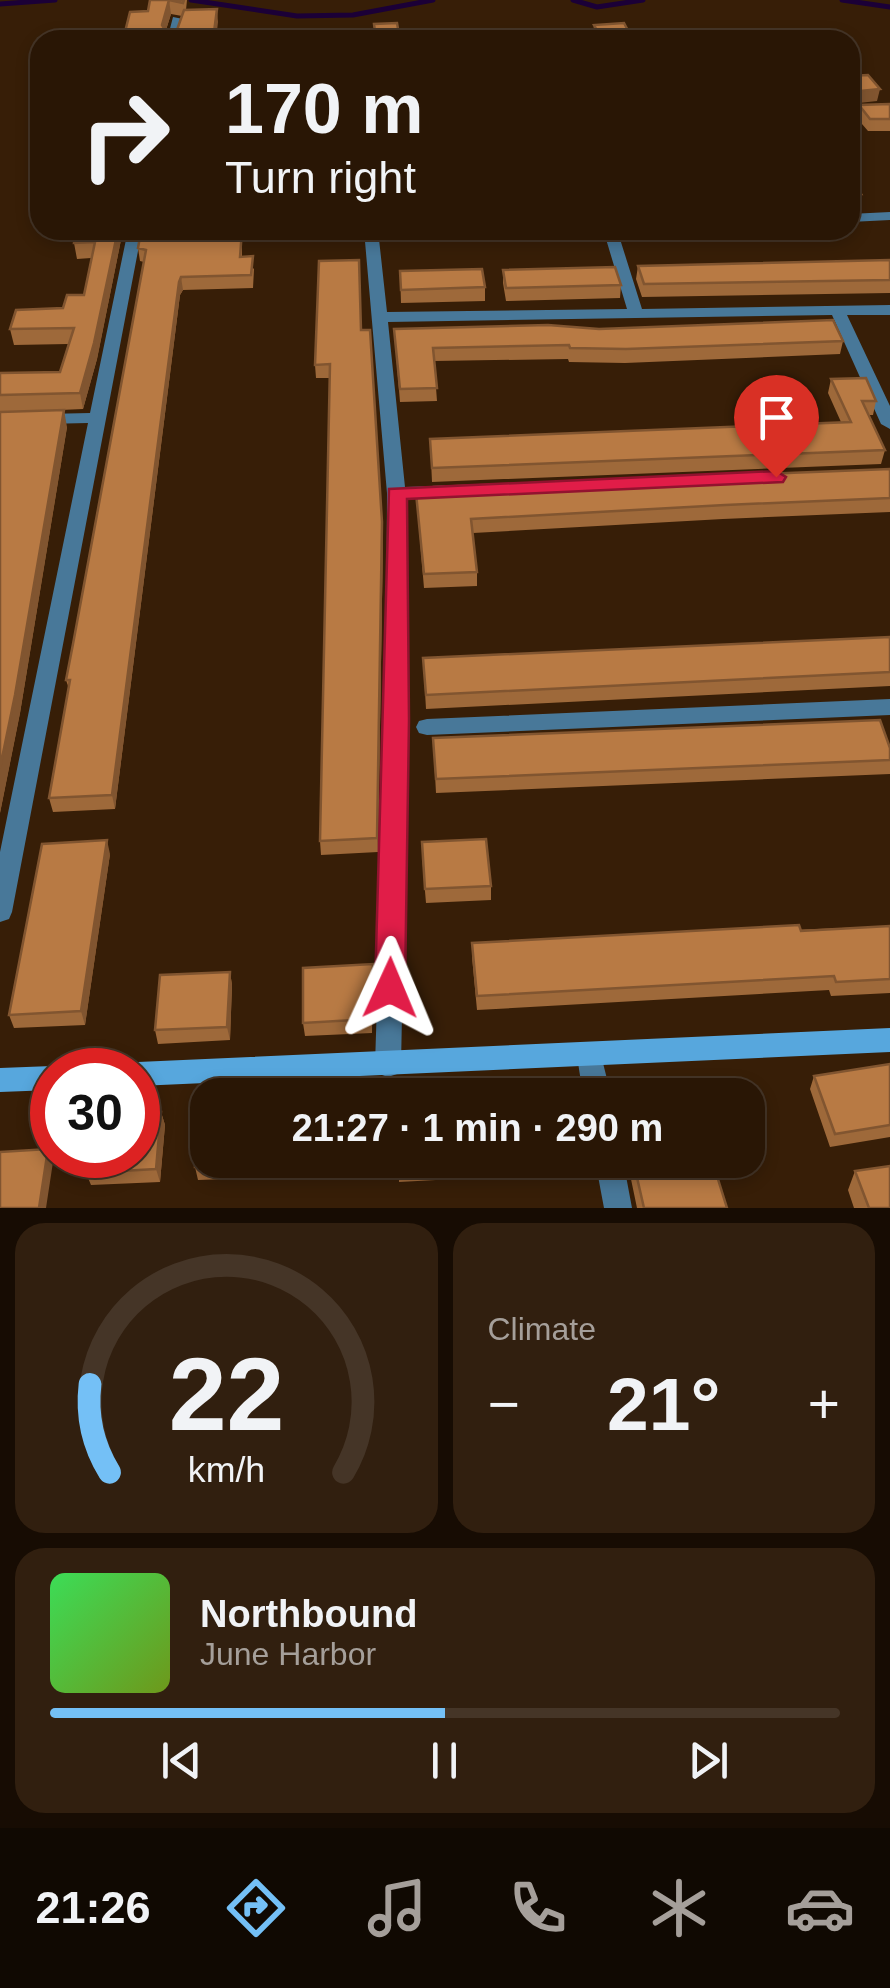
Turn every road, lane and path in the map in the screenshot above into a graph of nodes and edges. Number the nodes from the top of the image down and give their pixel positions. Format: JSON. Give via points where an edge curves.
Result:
{"nodes":[{"id":1,"x":177,"y":19,"type":"edge"},
{"id":2,"x":175,"y":30,"type":"edge"},
{"id":3,"x":890,"y":108,"type":"edge"},
{"id":4,"x":860,"y":109,"type":"edge"},
{"id":5,"x":890,"y":216,"type":"edge"},
{"id":6,"x":860,"y":218,"type":"edge"},
{"id":7,"x":133,"y":240,"type":"edge"},
{"id":8,"x":372,"y":240,"type":"edge"},
{"id":9,"x":612,"y":240,"type":"edge"},
{"id":10,"x":890,"y":310,"type":"edge"},
{"id":11,"x":838,"y":312,"type":"junction"},
{"id":12,"x":636,"y":313,"type":"junction"},
{"id":13,"x":378,"y":317,"type":"junction"},
{"id":14,"x":98,"y":418,"type":"junction"},
{"id":15,"x":0,"y":420,"type":"edge"},
{"id":16,"x":890,"y":424,"type":"edge"},
{"id":17,"x":475,"y":490,"type":"edge"},
{"id":18,"x":396,"y":493,"type":"junction"},
{"id":19,"x":890,"y":708,"type":"edge"},
{"id":20,"x":427,"y":727,"type":"dead end"},
{"id":21,"x":0,"y":912,"type":"edge"},
{"id":22,"x":890,"y":1040,"type":"edge"},
{"id":23,"x":590,"y":1056,"type":"junction"},
{"id":24,"x":388,"y":1065,"type":"junction"},
{"id":25,"x":160,"y":1073,"type":"edge"},
{"id":26,"x":594,"y":1078,"type":"edge"},
{"id":27,"x":30,"y":1079,"type":"edge"},
{"id":28,"x":0,"y":1080,"type":"edge"},
{"id":29,"x":612,"y":1178,"type":"edge"},
{"id":30,"x":618,"y":1208,"type":"edge"}],
"edges":[{"from":1,"to":2,"type":"street"},
{"from":3,"to":4,"type":"street"},
{"from":5,"to":6,"type":"street"},
{"from":7,"to":14,"type":"street"},
{"from":8,"to":13,"type":"street"},
{"from":9,"to":12,"type":"street"},
{"from":10,"to":11,"type":"street"},
{"from":11,"to":12,"type":"street"},
{"from":11,"to":16,"type":"street"},
{"from":12,"to":13,"type":"street"},
{"from":13,"to":18,"type":"street"},
{"from":14,"to":15,"type":"street"},
{"from":14,"to":21,"type":"street"},
{"from":17,"to":18,"type":"street"},
{"from":18,"to":24,"type":"street"},
{"from":19,"to":20,"type":"street"},
{"from":22,"to":23,"type":"main road"},
{"from":23,"to":24,"type":"main road"},
{"from":23,"to":26,"type":"street"},
{"from":24,"to":25,"type":"main road"},
{"from":27,"to":28,"type":"main road"},
{"from":29,"to":30,"type":"street"}]}
